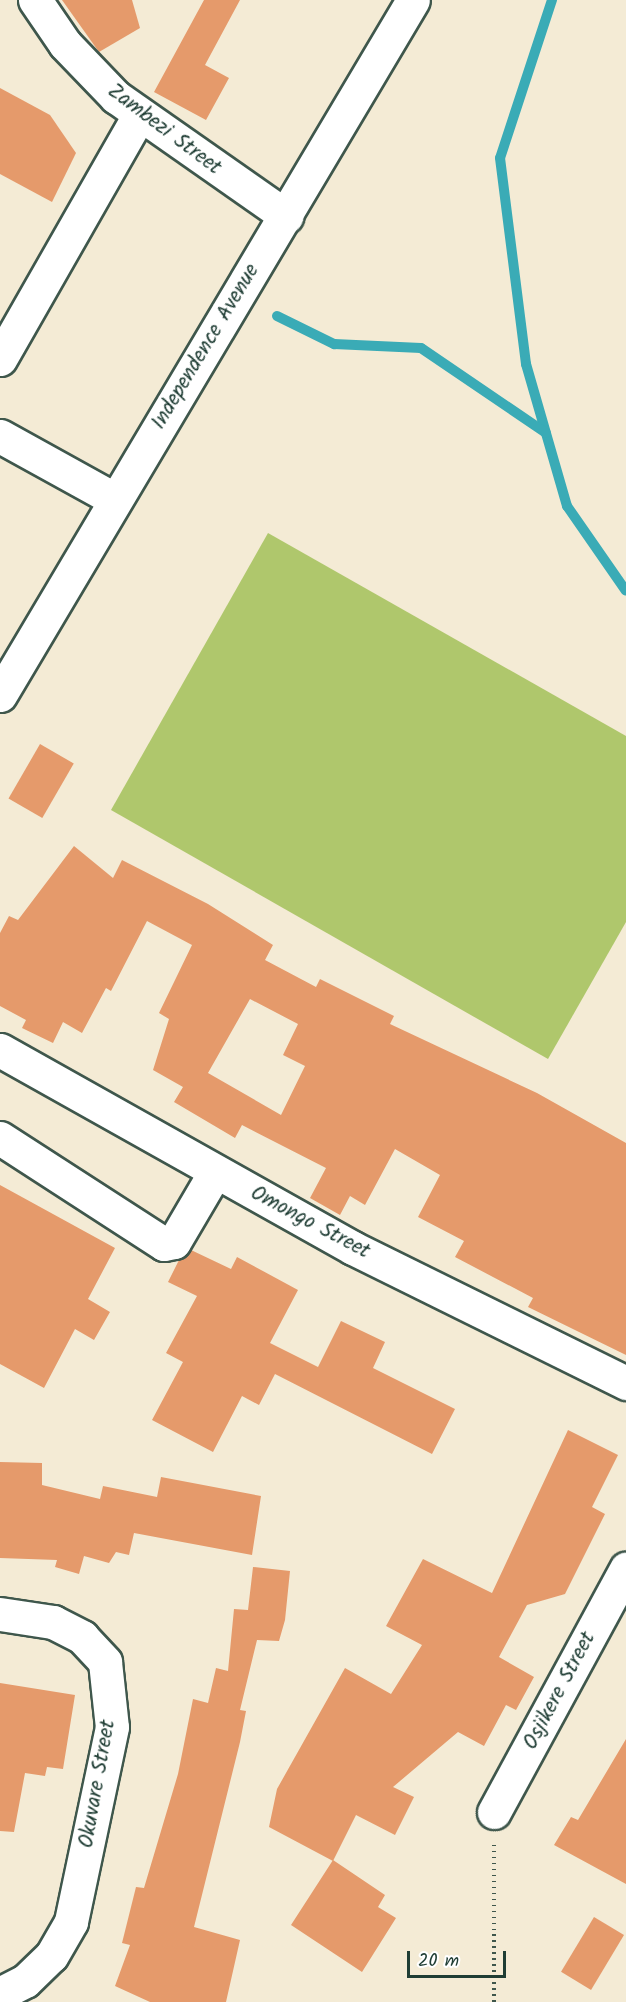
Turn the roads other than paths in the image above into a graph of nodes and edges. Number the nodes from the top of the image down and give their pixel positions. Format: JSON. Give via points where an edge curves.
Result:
{"nodes":[{"id":1,"x":35,"y":0,"type":"edge"},
{"id":2,"x":413,"y":0,"type":"edge"},
{"id":3,"x":139,"y":115,"type":"junction"},
{"id":4,"x":286,"y":216,"type":"junction"},
{"id":5,"x":0,"y":359,"type":"edge"},
{"id":6,"x":0,"y":436,"type":"edge"},
{"id":7,"x":114,"y":499,"type":"junction"},
{"id":8,"x":4,"y":677,"type":"edge"},
{"id":9,"x":0,"y":1050,"type":"edge"},
{"id":10,"x":0,"y":1138,"type":"edge"},
{"id":11,"x":215,"y":1172,"type":"junction"},
{"id":12,"x":626,"y":1383,"type":"edge"},
{"id":13,"x":626,"y":1569,"type":"edge"},
{"id":14,"x":0,"y":1614,"type":"edge"},
{"id":15,"x":494,"y":1812,"type":"road end"},
{"id":16,"x":0,"y":1994,"type":"edge"}],
"edges":[{"from":1,"to":3,"type":"street","name":"Zambezi Street","via":[[90,73]]},
{"from":2,"to":4,"type":"street","name":"Independence Avenue"},
{"from":3,"to":4,"type":"street","name":"Zambezi Street"},
{"from":3,"to":5,"type":"street"},
{"from":4,"to":7,"type":"street","name":"Independence Avenue"},
{"from":6,"to":7,"type":"street"},
{"from":7,"to":8,"type":"street","name":"Independence Avenue"},
{"from":9,"to":11,"type":"street","name":"Omongo Street"},
{"from":10,"to":11,"type":"street","via":[[164,1244],[174,1242]]},
{"from":11,"to":12,"type":"street","name":"Omongo Street","via":[[353,1248]]},
{"from":13,"to":15,"type":"street","name":"Osjikere Street"},
{"from":14,"to":16,"type":"street","name":"Okuvare Street","via":[[53,1622],[82,1638],[105,1662],[112,1727],[71,1922],[51,1956],[25,1980]]}]}
